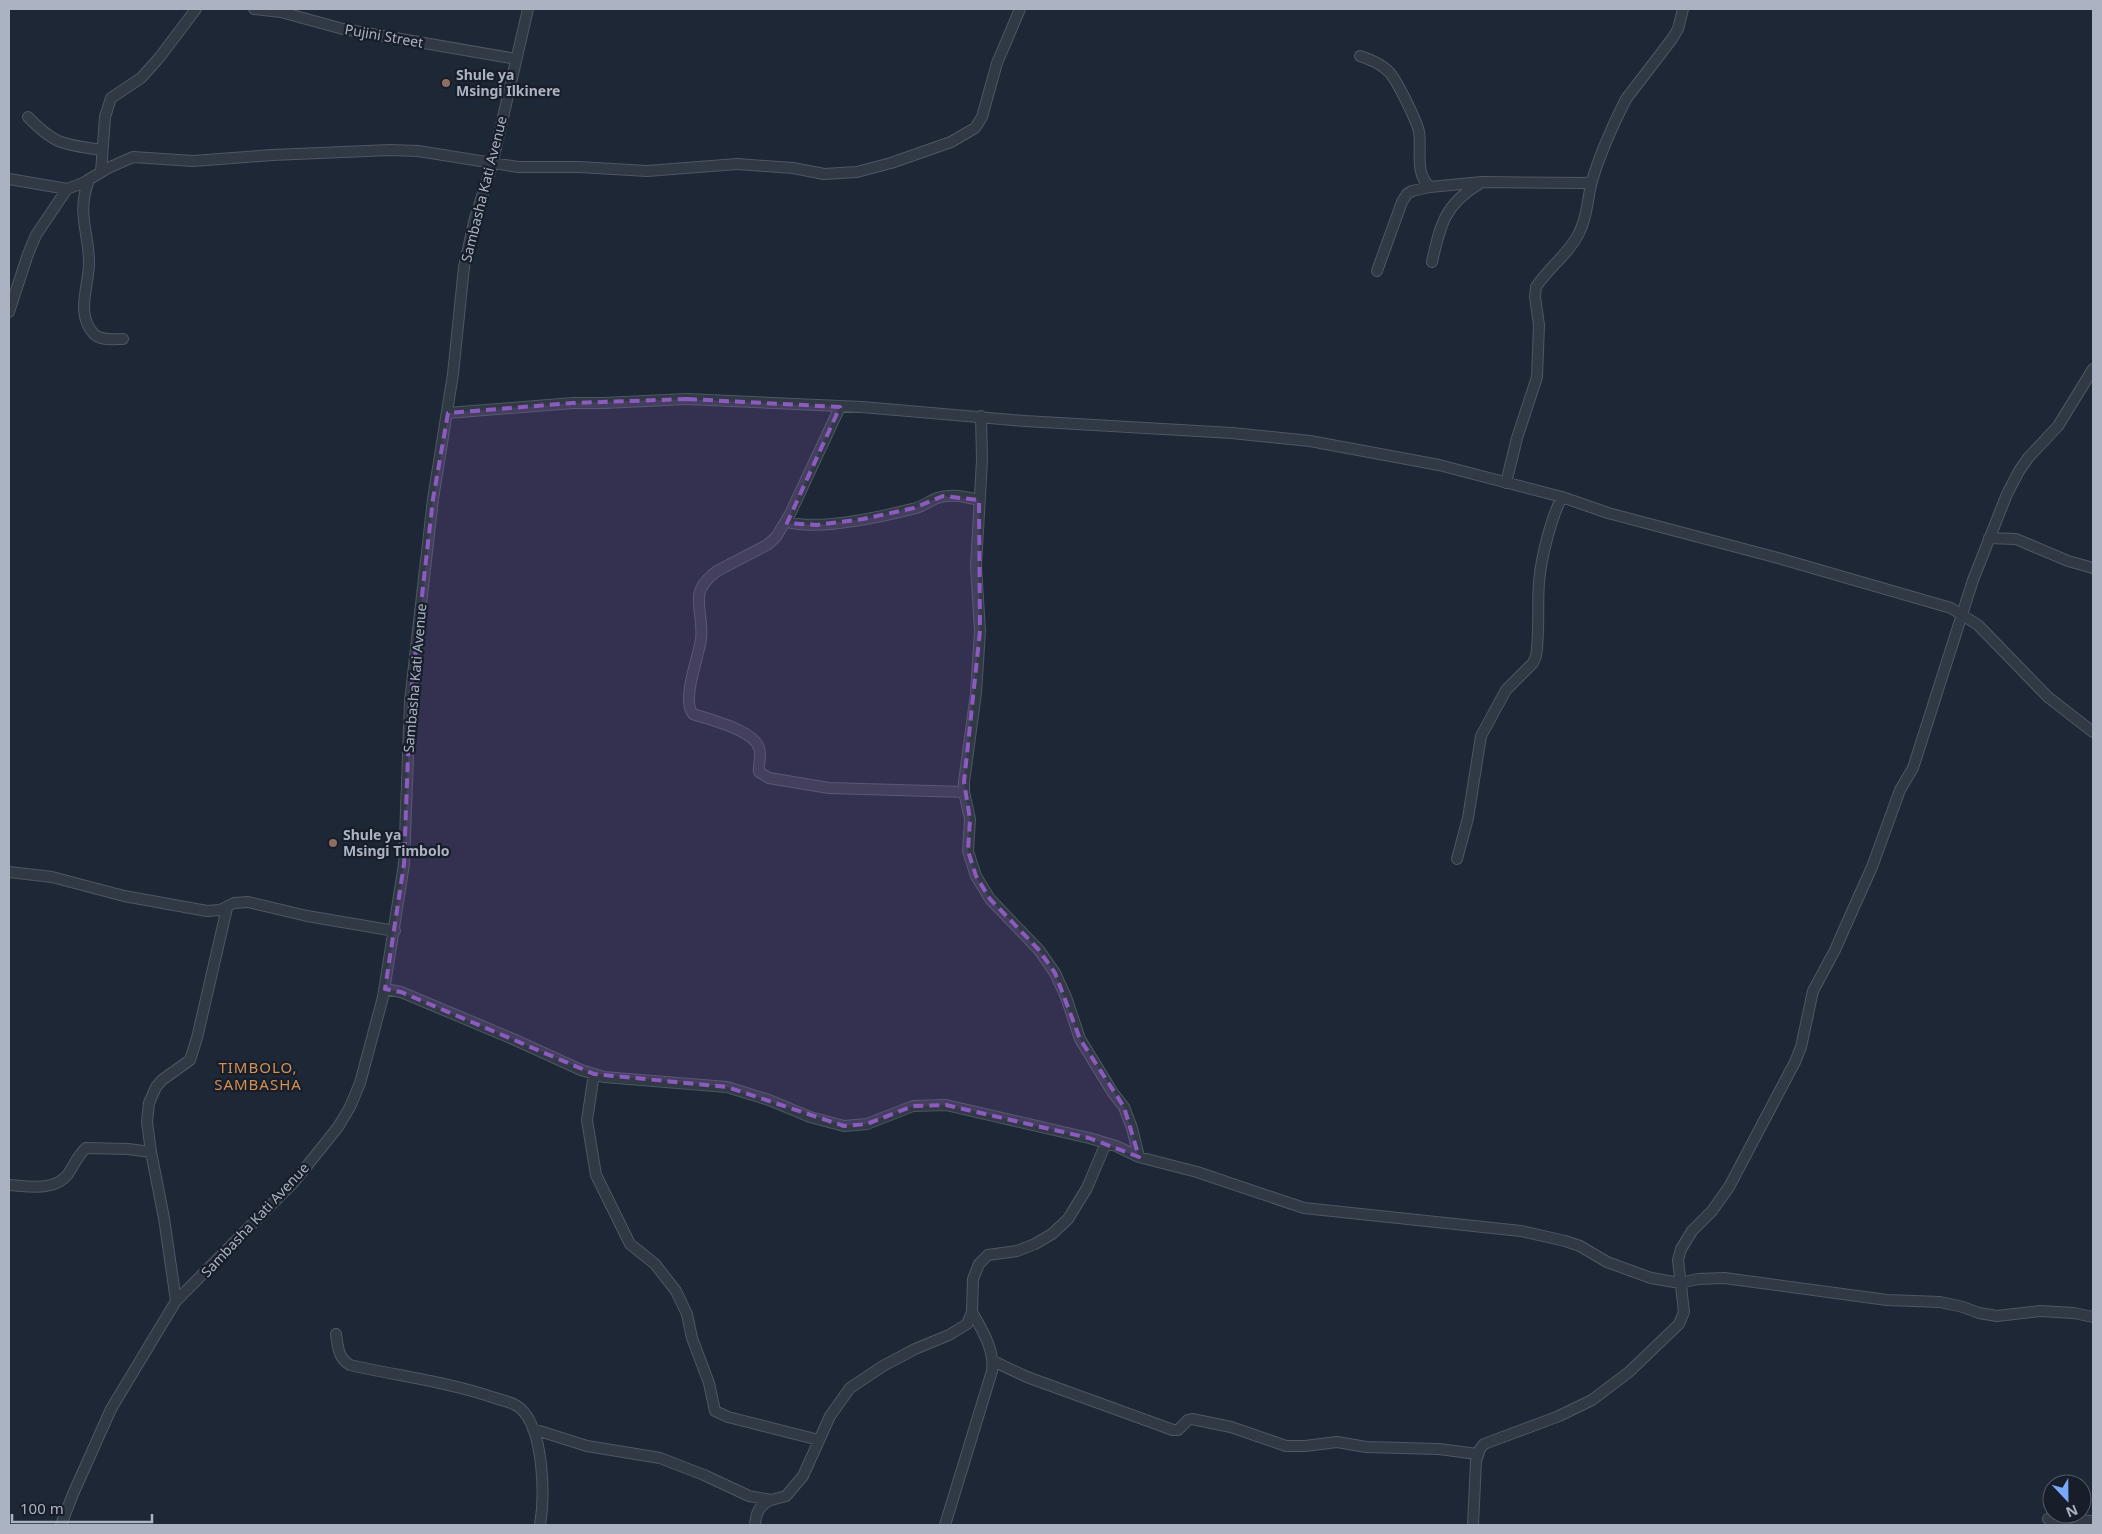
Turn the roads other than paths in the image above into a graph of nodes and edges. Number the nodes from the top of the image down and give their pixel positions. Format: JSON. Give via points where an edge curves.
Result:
{"nodes":[{"id":1,"x":196,"y":9,"type":"edge"},
{"id":2,"x":254,"y":9,"type":"edge"},
{"id":3,"x":528,"y":9,"type":"edge"},
{"id":4,"x":1020,"y":9,"type":"edge"},
{"id":5,"x":1683,"y":9,"type":"edge"},
{"id":6,"x":1360,"y":56,"type":"dead end"},
{"id":7,"x":516,"y":59,"type":"junction"},
{"id":8,"x":28,"y":117,"type":"dead end"},
{"id":9,"x":102,"y":150,"type":"junction"},
{"id":10,"x":492,"y":165,"type":"junction"},
{"id":11,"x":101,"y":172,"type":"junction"},
{"id":12,"x":9,"y":179,"type":"edge"},
{"id":13,"x":89,"y":180,"type":"junction"},
{"id":14,"x":1482,"y":182,"type":"junction"},
{"id":15,"x":1592,"y":182,"type":"junction"},
{"id":16,"x":1430,"y":187,"type":"junction"},
{"id":17,"x":68,"y":189,"type":"junction"},
{"id":18,"x":1432,"y":262,"type":"dead end"},
{"id":19,"x":1377,"y":272,"type":"dead end"},
{"id":20,"x":9,"y":312,"type":"edge"},
{"id":21,"x":123,"y":339,"type":"dead end"},
{"id":22,"x":2093,"y":369,"type":"edge"},
{"id":23,"x":840,"y":407,"type":"junction"},
{"id":24,"x":448,"y":413,"type":"junction"},
{"id":25,"x":981,"y":416,"type":"junction"},
{"id":26,"x":1506,"y":483,"type":"junction"},
{"id":27,"x":1562,"y":497,"type":"junction"},
{"id":28,"x":979,"y":500,"type":"junction"},
{"id":29,"x":787,"y":522,"type":"junction"},
{"id":30,"x":1989,"y":538,"type":"junction"},
{"id":31,"x":2093,"y":568,"type":"edge"},
{"id":32,"x":1962,"y":614,"type":"junction"},
{"id":33,"x":2093,"y":732,"type":"edge"},
{"id":34,"x":964,"y":792,"type":"junction"},
{"id":35,"x":1457,"y":858,"type":"dead end"},
{"id":36,"x":9,"y":872,"type":"edge"},
{"id":37,"x":227,"y":908,"type":"junction"},
{"id":38,"x":395,"y":931,"type":"junction"},
{"id":39,"x":385,"y":989,"type":"junction"},
{"id":40,"x":594,"y":1074,"type":"junction"},
{"id":41,"x":1106,"y":1143,"type":"junction"},
{"id":42,"x":151,"y":1152,"type":"junction"},
{"id":43,"x":1139,"y":1157,"type":"junction"},
{"id":44,"x":9,"y":1184,"type":"edge"},
{"id":45,"x":1680,"y":1282,"type":"junction"},
{"id":46,"x":176,"y":1301,"type":"junction"},
{"id":47,"x":972,"y":1312,"type":"junction"},
{"id":48,"x":2093,"y":1318,"type":"edge"},
{"id":49,"x":336,"y":1334,"type":"dead end"},
{"id":50,"x":993,"y":1361,"type":"junction"},
{"id":51,"x":532,"y":1429,"type":"junction"},
{"id":52,"x":819,"y":1440,"type":"junction"},
{"id":53,"x":1478,"y":1454,"type":"junction"},
{"id":54,"x":770,"y":1500,"type":"junction"},
{"id":55,"x":61,"y":1525,"type":"edge"},
{"id":56,"x":540,"y":1525,"type":"edge"},
{"id":57,"x":755,"y":1525,"type":"edge"},
{"id":58,"x":945,"y":1525,"type":"edge"},
{"id":59,"x":1474,"y":1525,"type":"edge"}],
"edges":[{"from":1,"to":9,"type":"street","via":[[141,78],[111,98],[105,117]]},
{"from":2,"to":7,"type":"street","name":"Pujini Street","via":[[281,12],[343,29]]},
{"from":3,"to":7,"type":"street","name":"Sambasha Kati Avenue"},
{"from":4,"to":10,"type":"street","via":[[997,63],[982,118],[975,128],[951,142],[875,169],[824,174],[737,164],[647,171]]},
{"from":5,"to":15,"type":"street","via":[[1672,39],[1626,99]]},
{"from":6,"to":16,"type":"street","via":[[1378,63],[1395,79],[1417,125],[1420,170]]},
{"from":7,"to":10,"type":"street","name":"Sambasha Kati Avenue"},
{"from":8,"to":9,"type":"street","via":[[60,143]]},
{"from":9,"to":11,"type":"street"},
{"from":10,"to":11,"type":"street","via":[[390,150],[193,160],[134,157]]},
{"from":10,"to":24,"type":"street","name":"Sambasha Kati Avenue","via":[[467,245]]},
{"from":11,"to":13,"type":"street"},
{"from":12,"to":17,"type":"street"},
{"from":13,"to":17,"type":"street"},
{"from":13,"to":21,"type":"street","via":[[82,208],[89,262],[85,313],[94,334],[106,339]]},
{"from":14,"to":15,"type":"street"},
{"from":14,"to":16,"type":"street"},
{"from":14,"to":18,"type":"street","via":[[1462,194],[1449,209],[1442,221]]},
{"from":15,"to":26,"type":"street","via":[[1588,209],[1578,235],[1536,288],[1539,325],[1537,376]]},
{"from":16,"to":19,"type":"street","via":[[1407,194]]},
{"from":17,"to":20,"type":"street","via":[[36,235]]},
{"from":22,"to":30,"type":"street","via":[[2058,426],[2019,471]]},
{"from":23,"to":24,"type":"street","via":[[687,399],[573,403]]},
{"from":23,"to":25,"type":"street"},
{"from":23,"to":29,"type":"street"},
{"from":24,"to":38,"type":"street","name":"Sambasha Kati Avenue","via":[[433,499],[410,701],[406,839]]},
{"from":25,"to":26,"type":"street","via":[[1310,441],[1439,465]]},
{"from":25,"to":28,"type":"street"},
{"from":26,"to":27,"type":"street"},
{"from":27,"to":32,"type":"street","via":[[1924,599]]},
{"from":27,"to":35,"type":"street","via":[[1556,509],[1539,580],[1536,656],[1506,690],[1481,736],[1468,818]]},
{"from":28,"to":29,"type":"street","via":[[958,495],[943,496],[914,508],[863,519],[817,525]]},
{"from":28,"to":34,"type":"street","via":[[976,566],[980,631]]},
{"from":29,"to":34,"type":"street","via":[[767,545],[717,571],[701,588],[701,638],[688,706],[691,712],[753,738],[760,750],[759,772],[769,778],[828,788]]},
{"from":30,"to":31,"type":"street","via":[[2016,539]]},
{"from":30,"to":32,"type":"street"},
{"from":32,"to":33,"type":"street","via":[[1987,633],[2048,697]]},
{"from":32,"to":45,"type":"street","via":[[1913,768],[1900,790],[1872,867],[1835,950],[1813,991],[1795,1062],[1729,1187],[1681,1249],[1678,1260]]},
{"from":34,"to":43,"type":"street","via":[[970,819],[968,851],[976,876],[990,899],[1039,950],[1055,973],[1080,1039],[1124,1107]]},
{"from":36,"to":37,"type":"street","via":[[52,877],[124,896],[208,911]]},
{"from":37,"to":38,"type":"street","via":[[234,903],[248,902]]},
{"from":37,"to":42,"type":"street","via":[[190,1060],[162,1080],[150,1096],[147,1122]]},
{"from":38,"to":39,"type":"street","name":"Sambasha Kati Avenue"},
{"from":39,"to":40,"type":"street","via":[[401,992]]},
{"from":39,"to":46,"type":"street","name":"Sambasha Kati Avenue","via":[[360,1083],[338,1127],[294,1182]]},
{"from":40,"to":41,"type":"street","via":[[727,1087],[844,1126],[867,1124],[913,1106],[936,1104]]},
{"from":40,"to":52,"type":"street","via":[[587,1120],[596,1175],[630,1244],[655,1264],[676,1291],[709,1383],[715,1411]]},
{"from":41,"to":43,"type":"street"},
{"from":41,"to":47,"type":"street","via":[[1087,1188],[1068,1219],[1036,1244],[1017,1251],[988,1255],[979,1264],[973,1279]]},
{"from":42,"to":44,"type":"street","via":[[86,1148],[58,1183],[36,1187]]},
{"from":42,"to":46,"type":"street"},
{"from":43,"to":45,"type":"street","via":[[1197,1172],[1304,1208],[1548,1236],[1580,1246],[1607,1262],[1651,1278]]},
{"from":45,"to":48,"type":"street","via":[[1724,1278],[1887,1300],[1940,1302],[1997,1316],[2040,1311]]},
{"from":45,"to":53,"type":"street","via":[[1684,1312],[1679,1324],[1617,1382],[1575,1409],[1488,1442]]},
{"from":46,"to":55,"type":"street","name":"Sambasha Kati Avenue","via":[[111,1409]]},
{"from":47,"to":50,"type":"street"},
{"from":47,"to":52,"type":"street","via":[[962,1328],[883,1366],[850,1388],[830,1416]]},
{"from":49,"to":51,"type":"street","via":[[338,1351],[343,1361],[350,1365],[473,1390],[511,1403],[524,1412]]},
{"from":50,"to":53,"type":"street","via":[[1027,1377],[1174,1430],[1192,1419],[1231,1427],[1286,1446],[1337,1442],[1366,1447],[1439,1449]]},
{"from":50,"to":58,"type":"street","via":[[989,1386]]},
{"from":51,"to":54,"type":"street","via":[[587,1446],[660,1458],[749,1496]]},
{"from":51,"to":56,"type":"street","via":[[539,1453],[542,1489]]},
{"from":52,"to":54,"type":"street","via":[[794,1488],[786,1496]]},
{"from":53,"to":59,"type":"street","via":[[1473,1494]]},
{"from":54,"to":57,"type":"street","via":[[758,1510]]}]}
